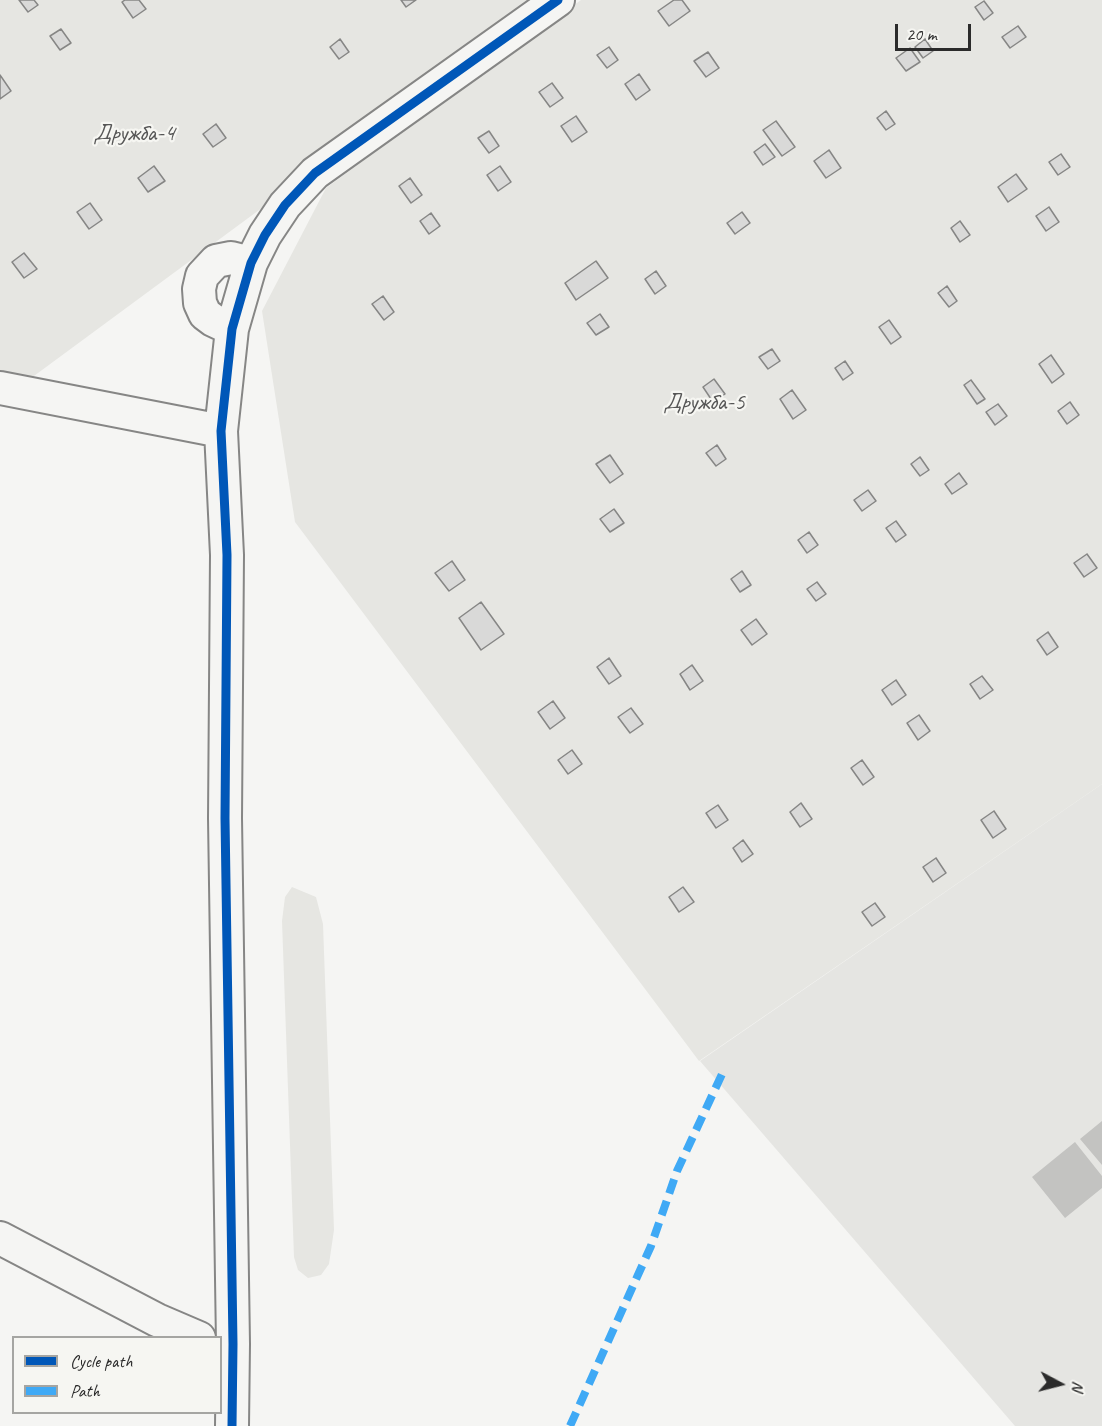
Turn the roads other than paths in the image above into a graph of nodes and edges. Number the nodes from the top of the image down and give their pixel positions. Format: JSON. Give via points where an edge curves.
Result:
{"nodes":[{"id":1,"x":558,"y":0,"type":"edge"},
{"id":2,"x":251,"y":263,"type":"junction"},
{"id":3,"x":232,"y":329,"type":"junction"},
{"id":4,"x":0,"y":388,"type":"edge"},
{"id":5,"x":221,"y":431,"type":"junction"},
{"id":6,"x":0,"y":1238,"type":"edge"},
{"id":7,"x":194,"y":1336,"type":"edge"},
{"id":8,"x":227,"y":1344,"type":"edge"},
{"id":9,"x":232,"y":1426,"type":"edge"}],
"edges":[{"from":1,"to":2,"type":"street","via":[[315,173],[285,205]]},
{"from":2,"to":3,"type":"street"},
{"from":2,"to":3,"type":"street","via":[[231,258],[216,261],[202,276],[200,303],[206,314]]},
{"from":3,"to":5,"type":"street"},
{"from":4,"to":5,"type":"street"},
{"from":5,"to":8,"type":"street","via":[[227,555]]},
{"from":6,"to":7,"type":"street"},
{"from":8,"to":9,"type":"street"}]}
